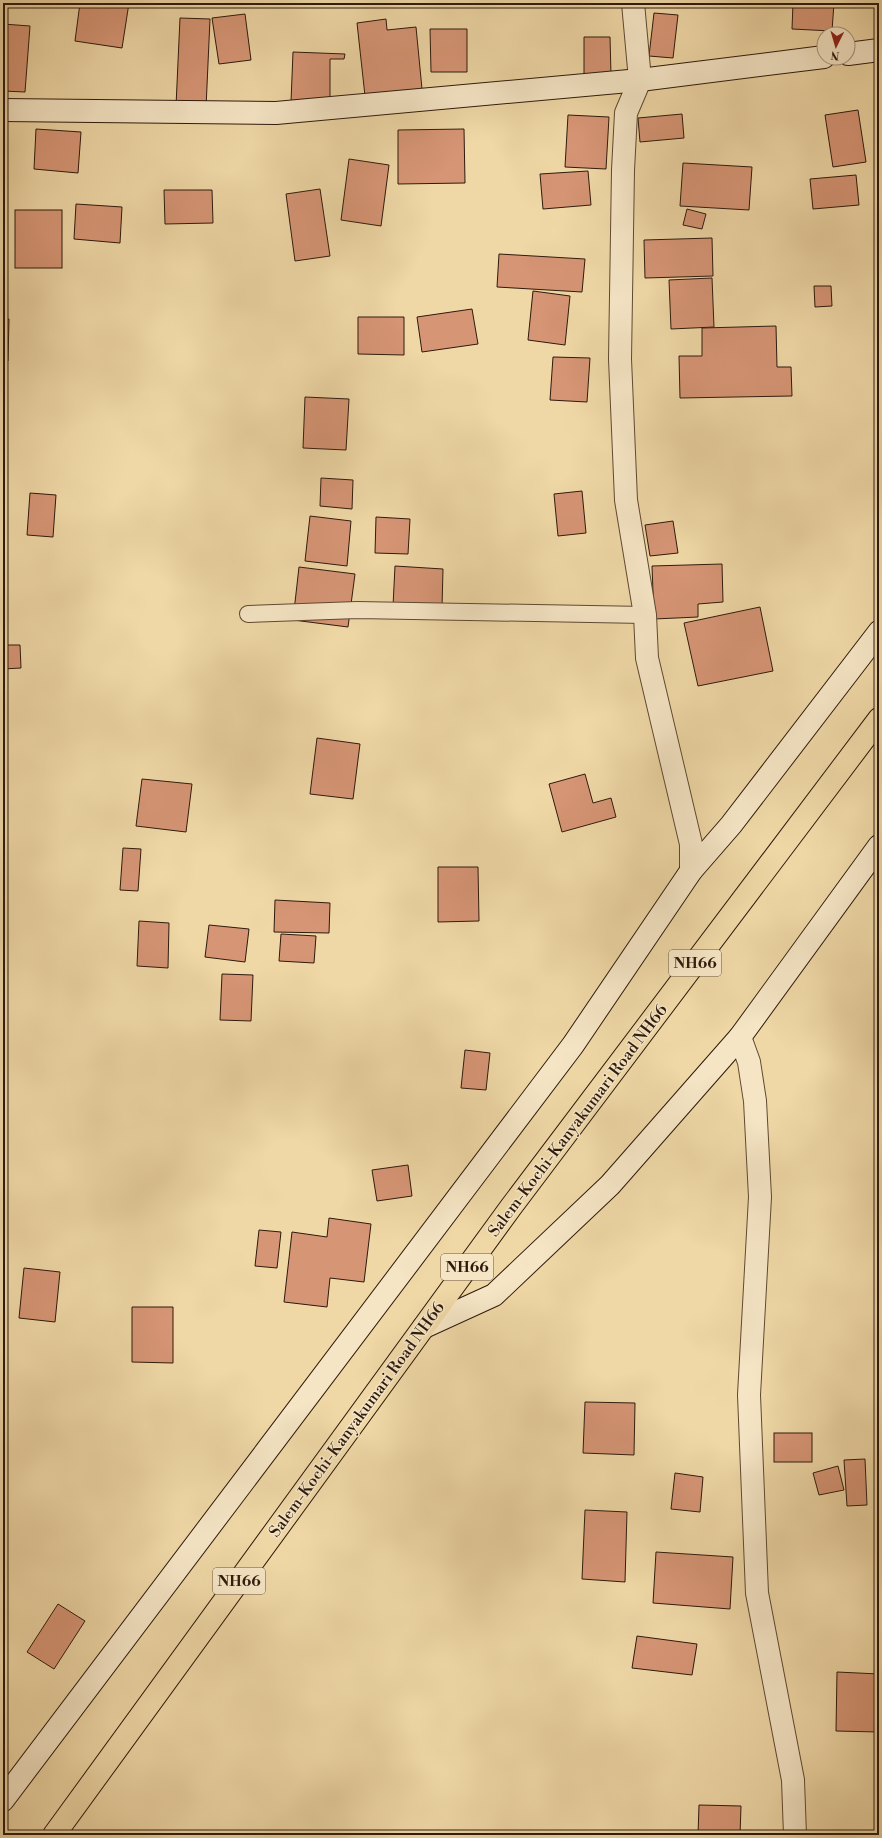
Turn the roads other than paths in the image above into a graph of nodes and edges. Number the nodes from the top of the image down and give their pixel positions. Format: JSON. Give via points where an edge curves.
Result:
{"nodes":[{"id":1,"x":633,"y":3,"type":"edge"},
{"id":2,"x":879,"y":50,"type":"edge"},
{"id":3,"x":856,"y":53,"type":"edge"},
{"id":4,"x":816,"y":58,"type":"edge"},
{"id":5,"x":640,"y":80,"type":"junction"},
{"id":6,"x":3,"y":110,"type":"edge"},
{"id":7,"x":248,"y":614,"type":"dead end"},
{"id":8,"x":645,"y":615,"type":"junction"},
{"id":9,"x":879,"y":632,"type":"edge"},
{"id":10,"x":879,"y":719,"type":"edge"},
{"id":11,"x":879,"y":846,"type":"edge"},
{"id":12,"x":690,"y":871,"type":"junction"},
{"id":13,"x":740,"y":1037,"type":"junction"},
{"id":14,"x":424,"y":1327,"type":"junction"},
{"id":15,"x":3,"y":1800,"type":"edge"},
{"id":16,"x":54,"y":1835,"type":"edge"},
{"id":17,"x":795,"y":1835,"type":"edge"}],
"edges":[{"from":1,"to":5,"type":"street"},
{"from":2,"to":3,"type":"street"},
{"from":4,"to":5,"type":"street"},
{"from":5,"to":6,"type":"street","via":[[276,113]]},
{"from":5,"to":8,"type":"street","via":[[626,113],[620,359],[626,500]]},
{"from":7,"to":8,"type":"lane","via":[[357,610]]},
{"from":8,"to":12,"type":"street","via":[[647,658],[691,844]]},
{"from":9,"to":12,"type":"street","via":[[731,825]]},
{"from":10,"to":14,"type":"highway","name":"Salem-Kochi-Kanyakumari Road NH66","number":"NH66","via":[[511,1207]]},
{"from":11,"to":13,"type":"street"},
{"from":12,"to":15,"type":"street","via":[[573,1045]]},
{"from":13,"to":14,"type":"street","via":[[610,1185],[494,1295]]},
{"from":13,"to":17,"type":"street","via":[[749,1062],[754,1101],[760,1197],[749,1395],[757,1593],[793,1780]]},
{"from":14,"to":16,"type":"highway","name":"Salem-Kochi-Kanyakumari Road NH66","number":"NH66"}]}
